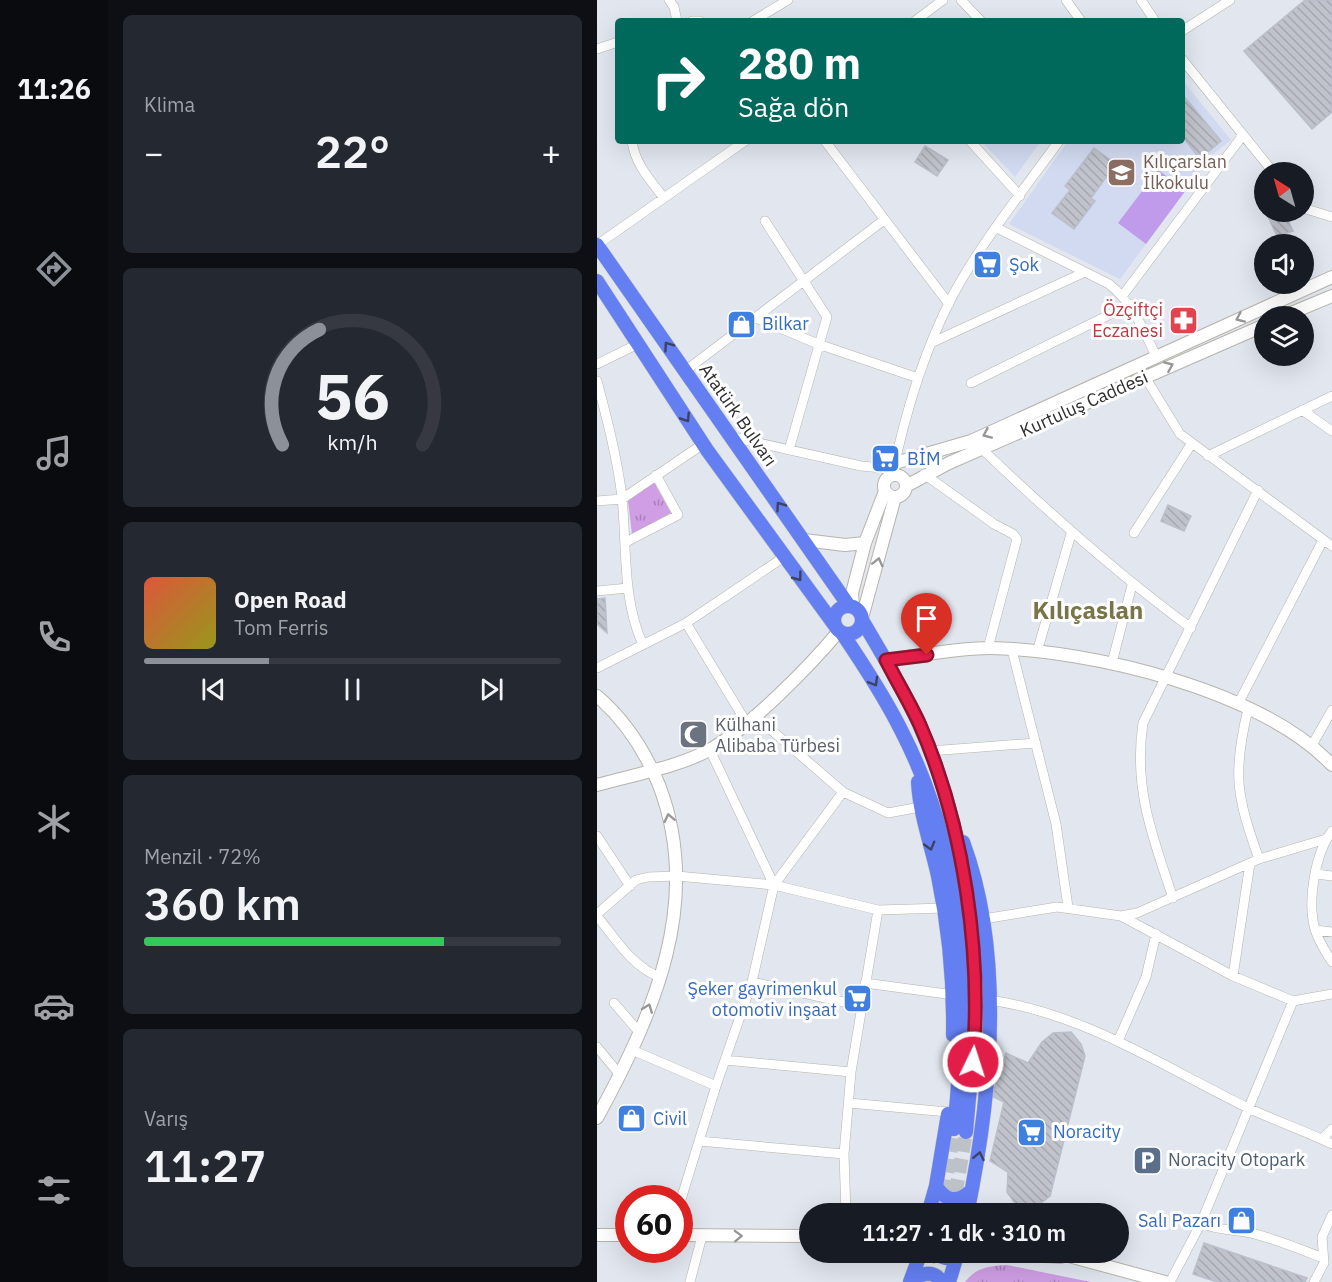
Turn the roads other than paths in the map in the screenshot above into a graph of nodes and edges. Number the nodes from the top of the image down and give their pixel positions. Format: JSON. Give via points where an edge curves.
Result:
{"nodes":[{"id":1,"x":669,"y":0,"type":"edge"},
{"id":2,"x":788,"y":0,"type":"edge"},
{"id":3,"x":943,"y":0,"type":"edge"},
{"id":4,"x":961,"y":0,"type":"edge"},
{"id":5,"x":1066,"y":0,"type":"edge"},
{"id":6,"x":1141,"y":0,"type":"edge"},
{"id":7,"x":1230,"y":0,"type":"edge"},
{"id":8,"x":676,"y":18,"type":"edge"},
{"id":9,"x":758,"y":18,"type":"edge"},
{"id":10,"x":919,"y":18,"type":"edge"},
{"id":11,"x":978,"y":18,"type":"edge"},
{"id":12,"x":1079,"y":18,"type":"edge"},
{"id":13,"x":1153,"y":18,"type":"edge"},
{"id":14,"x":1185,"y":29,"type":"edge"},
{"id":15,"x":615,"y":43,"type":"edge"},
{"id":16,"x":597,"y":49,"type":"edge"},
{"id":17,"x":1185,"y":63,"type":"edge"},
{"id":18,"x":1243,"y":135,"type":"junction"},
{"id":19,"x":632,"y":144,"type":"edge"},
{"id":20,"x":741,"y":144,"type":"edge"},
{"id":21,"x":827,"y":144,"type":"edge"},
{"id":22,"x":973,"y":144,"type":"edge"},
{"id":23,"x":1057,"y":144,"type":"edge"},
{"id":24,"x":1265,"y":162,"type":"edge"},
{"id":25,"x":1020,"y":196,"type":"junction"},
{"id":26,"x":664,"y":198,"type":"junction"},
{"id":27,"x":1314,"y":212,"type":"edge"},
{"id":28,"x":1332,"y":218,"type":"edge"},
{"id":29,"x":884,"y":220,"type":"junction"},
{"id":30,"x":765,"y":221,"type":"dead end"},
{"id":31,"x":997,"y":228,"type":"junction"},
{"id":32,"x":597,"y":245,"type":"edge"},
{"id":33,"x":1085,"y":272,"type":"junction"},
{"id":34,"x":1332,"y":277,"type":"edge"},
{"id":35,"x":597,"y":281,"type":"edge"},
{"id":36,"x":806,"y":282,"type":"junction"},
{"id":37,"x":1123,"y":295,"type":"junction"},
{"id":38,"x":1332,"y":296,"type":"edge"},
{"id":39,"x":949,"y":304,"type":"junction"},
{"id":40,"x":1131,"y":304,"type":"junction"},
{"id":41,"x":1308,"y":306,"type":"edge"},
{"id":42,"x":756,"y":318,"type":"junction"},
{"id":43,"x":1254,"y":330,"type":"edge"},
{"id":44,"x":931,"y":343,"type":"junction"},
{"id":45,"x":638,"y":344,"type":"junction"},
{"id":46,"x":818,"y":344,"type":"junction"},
{"id":47,"x":1156,"y":356,"type":"junction"},
{"id":48,"x":597,"y":364,"type":"edge"},
{"id":49,"x":1137,"y":365,"type":"junction"},
{"id":50,"x":685,"y":370,"type":"junction"},
{"id":51,"x":1145,"y":376,"type":"junction"},
{"id":52,"x":918,"y":378,"type":"junction"},
{"id":53,"x":597,"y":381,"type":"edge"},
{"id":54,"x":971,"y":383,"type":"dead end"},
{"id":55,"x":1332,"y":396,"type":"edge"},
{"id":56,"x":1302,"y":410,"type":"junction"},
{"id":57,"x":1332,"y":431,"type":"edge"},
{"id":58,"x":732,"y":437,"type":"junction"},
{"id":59,"x":1192,"y":443,"type":"junction"},
{"id":60,"x":703,"y":444,"type":"junction"},
{"id":61,"x":982,"y":449,"type":"junction"},
{"id":62,"x":789,"y":450,"type":"junction"},
{"id":63,"x":1208,"y":456,"type":"junction"},
{"id":64,"x":893,"y":469,"type":"junction"},
{"id":65,"x":924,"y":474,"type":"junction"},
{"id":66,"x":656,"y":475,"type":"junction"},
{"id":67,"x":906,"y":486,"type":"junction"},
{"id":68,"x":1258,"y":490,"type":"junction"},
{"id":69,"x":890,"y":494,"type":"junction"},
{"id":70,"x":622,"y":499,"type":"junction"},
{"id":71,"x":597,"y":501,"type":"edge"},
{"id":72,"x":1134,"y":533,"type":"dead end"},
{"id":73,"x":1071,"y":534,"type":"junction"},
{"id":74,"x":804,"y":540,"type":"junction"},
{"id":75,"x":1323,"y":540,"type":"junction"},
{"id":76,"x":626,"y":542,"type":"junction"},
{"id":77,"x":865,"y":543,"type":"junction"},
{"id":78,"x":1332,"y":546,"type":"edge"},
{"id":79,"x":784,"y":558,"type":"junction"},
{"id":80,"x":1133,"y":585,"type":"junction"},
{"id":81,"x":628,"y":588,"type":"junction"},
{"id":82,"x":597,"y":591,"type":"edge"},
{"id":83,"x":851,"y":606,"type":"junction"},
{"id":84,"x":862,"y":619,"type":"junction"},
{"id":85,"x":686,"y":623,"type":"junction"},
{"id":86,"x":1191,"y":628,"type":"junction"},
{"id":87,"x":839,"y":630,"type":"junction"},
{"id":88,"x":643,"y":645,"type":"junction"},
{"id":89,"x":988,"y":648,"type":"junction"},
{"id":90,"x":1012,"y":650,"type":"junction"},
{"id":91,"x":1037,"y":652,"type":"junction"},
{"id":92,"x":886,"y":660,"type":"junction"},
{"id":93,"x":1112,"y":663,"type":"junction"},
{"id":94,"x":597,"y":668,"type":"edge"},
{"id":95,"x":1166,"y":678,"type":"junction"},
{"id":96,"x":597,"y":696,"type":"edge"},
{"id":97,"x":1243,"y":707,"type":"junction"},
{"id":98,"x":1332,"y":710,"type":"edge"},
{"id":99,"x":750,"y":719,"type":"junction"},
{"id":100,"x":1036,"y":742,"type":"junction"},
{"id":101,"x":1311,"y":747,"type":"junction"},
{"id":102,"x":710,"y":750,"type":"junction"},
{"id":103,"x":930,"y":751,"type":"junction"},
{"id":104,"x":1332,"y":765,"type":"edge"},
{"id":105,"x":918,"y":768,"type":"junction"},
{"id":106,"x":652,"y":769,"type":"junction"},
{"id":107,"x":597,"y":785,"type":"edge"},
{"id":108,"x":843,"y":792,"type":"junction"},
{"id":109,"x":919,"y":807,"type":"junction"},
{"id":110,"x":1332,"y":831,"type":"edge"},
{"id":111,"x":597,"y":836,"type":"edge"},
{"id":112,"x":1326,"y":839,"type":"junction"},
{"id":113,"x":1255,"y":861,"type":"junction"},
{"id":114,"x":1316,"y":874,"type":"junction"},
{"id":115,"x":677,"y":876,"type":"junction"},
{"id":116,"x":1332,"y":876,"type":"edge"},
{"id":117,"x":774,"y":885,"type":"junction"},
{"id":118,"x":630,"y":886,"type":"junction"},
{"id":119,"x":1173,"y":898,"type":"junction"},
{"id":120,"x":1068,"y":907,"type":"junction"},
{"id":121,"x":945,"y":908,"type":"junction"},
{"id":122,"x":878,"y":910,"type":"junction"},
{"id":123,"x":597,"y":915,"type":"edge"},
{"id":124,"x":1121,"y":916,"type":"junction"},
{"id":125,"x":983,"y":919,"type":"junction"},
{"id":126,"x":1315,"y":930,"type":"junction"},
{"id":127,"x":1332,"y":932,"type":"edge"},
{"id":128,"x":1156,"y":934,"type":"junction"},
{"id":129,"x":1332,"y":962,"type":"edge"},
{"id":130,"x":1233,"y":976,"type":"junction"},
{"id":131,"x":660,"y":977,"type":"junction"},
{"id":132,"x":752,"y":982,"type":"junction"},
{"id":133,"x":865,"y":983,"type":"junction"},
{"id":134,"x":1332,"y":994,"type":"edge"},
{"id":135,"x":954,"y":995,"type":"junction"},
{"id":136,"x":989,"y":1000,"type":"junction"},
{"id":137,"x":1293,"y":1001,"type":"junction"},
{"id":138,"x":614,"y":1003,"type":"dead end"},
{"id":139,"x":862,"y":1006,"type":"junction"},
{"id":140,"x":639,"y":1032,"type":"junction"},
{"id":141,"x":1118,"y":1041,"type":"junction"},
{"id":142,"x":597,"y":1047,"type":"edge"},
{"id":143,"x":632,"y":1050,"type":"junction"},
{"id":144,"x":725,"y":1060,"type":"junction"},
{"id":145,"x":851,"y":1072,"type":"junction"},
{"id":146,"x":620,"y":1075,"type":"junction"},
{"id":147,"x":716,"y":1086,"type":"junction"},
{"id":148,"x":849,"y":1103,"type":"junction"},
{"id":149,"x":1250,"y":1109,"type":"junction"},
{"id":150,"x":948,"y":1112,"type":"junction"},
{"id":151,"x":597,"y":1116,"type":"edge"},
{"id":152,"x":1332,"y":1129,"type":"edge"},
{"id":153,"x":1322,"y":1139,"type":"junction"},
{"id":154,"x":699,"y":1141,"type":"junction"},
{"id":155,"x":1332,"y":1144,"type":"edge"},
{"id":156,"x":844,"y":1154,"type":"junction"},
{"id":157,"x":685,"y":1185,"type":"edge"},
{"id":158,"x":936,"y":1186,"type":"junction"},
{"id":159,"x":971,"y":1191,"type":"junction"},
{"id":160,"x":846,"y":1203,"type":"edge"},
{"id":161,"x":931,"y":1203,"type":"edge"},
{"id":162,"x":969,"y":1203,"type":"edge"},
{"id":163,"x":1332,"y":1215,"type":"edge"},
{"id":164,"x":1201,"y":1223,"type":"junction"},
{"id":165,"x":597,"y":1235,"type":"edge"},
{"id":166,"x":615,"y":1235,"type":"edge"},
{"id":167,"x":693,"y":1236,"type":"edge"},
{"id":168,"x":702,"y":1236,"type":"junction"},
{"id":169,"x":799,"y":1236,"type":"edge"},
{"id":170,"x":1323,"y":1258,"type":"junction"},
{"id":171,"x":917,"y":1263,"type":"edge"},
{"id":172,"x":955,"y":1263,"type":"edge"},
{"id":173,"x":1090,"y":1263,"type":"edge"},
{"id":174,"x":690,"y":1282,"type":"edge"},
{"id":175,"x":911,"y":1282,"type":"edge"},
{"id":176,"x":942,"y":1282,"type":"edge"},
{"id":177,"x":949,"y":1282,"type":"edge"},
{"id":178,"x":1165,"y":1282,"type":"edge"},
{"id":179,"x":1170,"y":1282,"type":"edge"},
{"id":180,"x":1314,"y":1282,"type":"edge"}],
"edges":[{"from":1,"to":8,"type":"street"},
{"from":2,"to":9,"type":"street"},
{"from":3,"to":10,"type":"street"},
{"from":4,"to":11,"type":"street"},
{"from":5,"to":12,"type":"street"},
{"from":6,"to":13,"type":"street"},
{"from":7,"to":14,"type":"street"},
{"from":15,"to":16,"type":"street"},
{"from":17,"to":18,"type":"street"},
{"from":18,"to":24,"type":"street"},
{"from":18,"to":37,"type":"street"},
{"from":19,"to":26,"type":"street","via":[[642,170]]},
{"from":20,"to":26,"type":"street"},
{"from":21,"to":29,"type":"street"},
{"from":22,"to":25,"type":"street"},
{"from":23,"to":25,"type":"street"},
{"from":25,"to":31,"type":"street"},
{"from":26,"to":32,"type":"street"},
{"from":27,"to":28,"type":"street"},
{"from":29,"to":36,"type":"street"},
{"from":29,"to":39,"type":"street"},
{"from":30,"to":36,"type":"street"},
{"from":31,"to":33,"type":"street"},
{"from":31,"to":39,"type":"street"},
{"from":50,"to":32,"type":"main road","name":"Atatürk Bulvarı","one_way":true},
{"from":33,"to":37,"type":"street"},
{"from":33,"to":44,"type":"street"},
{"from":34,"to":47,"type":"main road","one_way":true},
{"from":35,"to":45,"type":"main road"},
{"from":36,"to":42,"type":"street"},
{"from":36,"to":46,"type":"street","via":[[827,316]]},
{"from":37,"to":40,"type":"street"},
{"from":38,"to":41,"type":"main road"},
{"from":39,"to":44,"type":"street"},
{"from":40,"to":47,"type":"street"},
{"from":40,"to":54,"type":"street"},
{"from":42,"to":46,"type":"street"},
{"from":42,"to":50,"type":"street"},
{"from":51,"to":43,"type":"main road","name":"Kurtuluş Caddesi","one_way":true},
{"from":44,"to":52,"type":"street"},
{"from":45,"to":48,"type":"street"},
{"from":45,"to":60,"type":"main road","one_way":true},
{"from":46,"to":52,"type":"street"},
{"from":46,"to":62,"type":"street"},
{"from":47,"to":49,"type":"main road"},
{"from":49,"to":51,"type":"street"},
{"from":49,"to":64,"type":"main road","one_way":true,"via":[[963,445]]},
{"from":50,"to":58,"type":"main road","name":"Atatürk Bulvarı"},
{"from":51,"to":59,"type":"street","via":[[1180,434]]},
{"from":51,"to":61,"type":"main road","name":"Kurtuluş Caddesi"},
{"from":52,"to":64,"type":"street","via":[[898,439]]},
{"from":53,"to":70,"type":"street","via":[[618,465]]},
{"from":55,"to":56,"type":"street"},
{"from":56,"to":57,"type":"street"},
{"from":56,"to":63,"type":"street"},
{"from":58,"to":62,"type":"street"},
{"from":74,"to":58,"type":"main road","name":"Atatürk Bulvarı","one_way":true},
{"from":59,"to":63,"type":"street"},
{"from":59,"to":72,"type":"street"},
{"from":60,"to":66,"type":"street"},
{"from":60,"to":79,"type":"main road"},
{"from":61,"to":65,"type":"main road","name":"Kurtuluş Caddesi"},
{"from":61,"to":73,"type":"street"},
{"from":62,"to":64,"type":"street"},
{"from":63,"to":68,"type":"street"},
{"from":64,"to":67,"type":"main road"},
{"from":64,"to":69,"type":"main road","via":[[885,483]]},
{"from":65,"to":67,"type":"main road","name":"Kurtuluş Caddesi"},
{"from":65,"to":89,"type":"street","via":[[1017,539]]},
{"from":66,"to":70,"type":"street"},
{"from":66,"to":76,"type":"street","via":[[678,515]]},
{"from":67,"to":69,"type":"main road","name":"Kurtuluş Caddesi","via":[[905,492]]},
{"from":68,"to":75,"type":"street"},
{"from":68,"to":86,"type":"street"},
{"from":69,"to":77,"type":"main road"},
{"from":84,"to":69,"type":"main road","one_way":true},
{"from":70,"to":71,"type":"street"},
{"from":70,"to":76,"type":"street"},
{"from":73,"to":80,"type":"street"},
{"from":73,"to":91,"type":"street"},
{"from":74,"to":77,"type":"main road"},
{"from":74,"to":83,"type":"main road","name":"Atatürk Bulvarı"},
{"from":75,"to":78,"type":"street"},
{"from":75,"to":97,"type":"street"},
{"from":76,"to":81,"type":"street"},
{"from":77,"to":83,"type":"main road"},
{"from":79,"to":85,"type":"street"},
{"from":79,"to":87,"type":"main road","one_way":true},
{"from":80,"to":86,"type":"street"},
{"from":80,"to":93,"type":"street"},
{"from":81,"to":82,"type":"street"},
{"from":81,"to":88,"type":"street","via":[[628,604]]},
{"from":83,"to":84,"type":"main road"},
{"from":83,"to":87,"type":"main road","via":[[838,611],[834,618]]},
{"from":84,"to":87,"type":"main road","via":[[855,632]]},
{"from":84,"to":92,"type":"main road"},
{"from":85,"to":88,"type":"street"},
{"from":85,"to":99,"type":"street"},
{"from":86,"to":95,"type":"street"},
{"from":87,"to":99,"type":"main road"},
{"from":87,"to":105,"type":"main road","one_way":true,"via":[[902,730]]},
{"from":88,"to":94,"type":"street"},
{"from":89,"to":90,"type":"main road"},
{"from":89,"to":92,"type":"main road"},
{"from":90,"to":91,"type":"main road"},
{"from":90,"to":100,"type":"street"},
{"from":91,"to":93,"type":"main road"},
{"from":92,"to":103,"type":"main road"},
{"from":93,"to":95,"type":"main road"},
{"from":95,"to":97,"type":"main road"},
{"from":95,"to":119,"type":"street","via":[[1143,723],[1139,750],[1145,816]]},
{"from":96,"to":106,"type":"main road","via":[[625,724]]},
{"from":97,"to":101,"type":"main road","via":[[1291,730]]},
{"from":97,"to":113,"type":"street","via":[[1237,774]]},
{"from":98,"to":101,"type":"street"},
{"from":99,"to":102,"type":"main road"},
{"from":99,"to":108,"type":"street"},
{"from":100,"to":103,"type":"street"},
{"from":100,"to":120,"type":"street","via":[[1056,824]]},
{"from":101,"to":104,"type":"main road"},
{"from":102,"to":106,"type":"main road"},
{"from":102,"to":117,"type":"street"},
{"from":103,"to":105,"type":"main road","via":[[958,849],[972,925],[975,1039],[960,1130],[960,930],[948,862]]},
{"from":103,"to":125,"type":"main road","via":[[975,874]]},
{"from":105,"to":109,"type":"main road"},
{"from":106,"to":107,"type":"main road"},
{"from":115,"to":106,"type":"main road","one_way":true,"via":[[667,807]]},
{"from":108,"to":109,"type":"street","via":[[888,813]]},
{"from":108,"to":117,"type":"street"},
{"from":109,"to":121,"type":"main road","one_way":true},
{"from":110,"to":112,"type":"street"},
{"from":111,"to":118,"type":"street"},
{"from":112,"to":113,"type":"street"},
{"from":112,"to":114,"type":"street"},
{"from":113,"to":119,"type":"street"},
{"from":113,"to":130,"type":"street"},
{"from":114,"to":116,"type":"street"},
{"from":114,"to":126,"type":"street","via":[[1311,899]]},
{"from":115,"to":117,"type":"street"},
{"from":115,"to":118,"type":"street","via":[[642,878]]},
{"from":115,"to":131,"type":"main road","via":[[677,909]]},
{"from":117,"to":122,"type":"street"},
{"from":117,"to":132,"type":"street"},
{"from":118,"to":123,"type":"street"},
{"from":119,"to":124,"type":"street","via":[[1137,914]]},
{"from":120,"to":124,"type":"street"},
{"from":120,"to":125,"type":"street"},
{"from":121,"to":122,"type":"street"},
{"from":121,"to":135,"type":"main road"},
{"from":122,"to":133,"type":"street"},
{"from":123,"to":131,"type":"street","via":[[634,961],[647,973]]},
{"from":124,"to":128,"type":"street"},
{"from":125,"to":136,"type":"main road"},
{"from":126,"to":127,"type":"street"},
{"from":126,"to":129,"type":"street"},
{"from":128,"to":130,"type":"street"},
{"from":128,"to":141,"type":"street","via":[[1146,977]]},
{"from":130,"to":137,"type":"street"},
{"from":140,"to":131,"type":"main road","one_way":true},
{"from":132,"to":139,"type":"street"},
{"from":132,"to":144,"type":"street"},
{"from":133,"to":135,"type":"street"},
{"from":133,"to":139,"type":"street"},
{"from":134,"to":137,"type":"street"},
{"from":135,"to":150,"type":"main road"},
{"from":136,"to":141,"type":"street","via":[[1043,1011]]},
{"from":159,"to":136,"type":"main road","one_way":true,"via":[[981,1144]]},
{"from":137,"to":149,"type":"street"},
{"from":138,"to":140,"type":"street"},
{"from":139,"to":145,"type":"street"},
{"from":140,"to":143,"type":"main road"},
{"from":141,"to":149,"type":"street"},
{"from":142,"to":146,"type":"street"},
{"from":143,"to":146,"type":"main road"},
{"from":143,"to":147,"type":"street"},
{"from":144,"to":145,"type":"street"},
{"from":144,"to":147,"type":"street"},
{"from":145,"to":148,"type":"street"},
{"from":146,"to":151,"type":"main road"},
{"from":147,"to":154,"type":"street"},
{"from":148,"to":150,"type":"street"},
{"from":148,"to":156,"type":"street"},
{"from":149,"to":153,"type":"street"},
{"from":149,"to":164,"type":"street"},
{"from":150,"to":158,"type":"main road"},
{"from":152,"to":153,"type":"street"},
{"from":153,"to":155,"type":"street"},
{"from":154,"to":156,"type":"street"},
{"from":154,"to":157,"type":"street"},
{"from":156,"to":160,"type":"street"},
{"from":158,"to":159,"type":"main road","via":[[952,1200]]},
{"from":158,"to":161,"type":"main road"},
{"from":159,"to":162,"type":"main road"},
{"from":163,"to":170,"type":"street","via":[[1322,1237]]},
{"from":164,"to":170,"type":"street","via":[[1248,1232]]},
{"from":164,"to":179,"type":"street"},
{"from":165,"to":166,"type":"main road"},
{"from":167,"to":168,"type":"main road"},
{"from":168,"to":169,"type":"main road","one_way":true},
{"from":168,"to":174,"type":"street"},
{"from":170,"to":180,"type":"street"},
{"from":171,"to":175,"type":"main road"},
{"from":172,"to":177,"type":"main road"},
{"from":173,"to":178,"type":"main road"},
{"from":175,"to":176,"type":"main road","via":[[928,1274],[938,1276]]}]}
